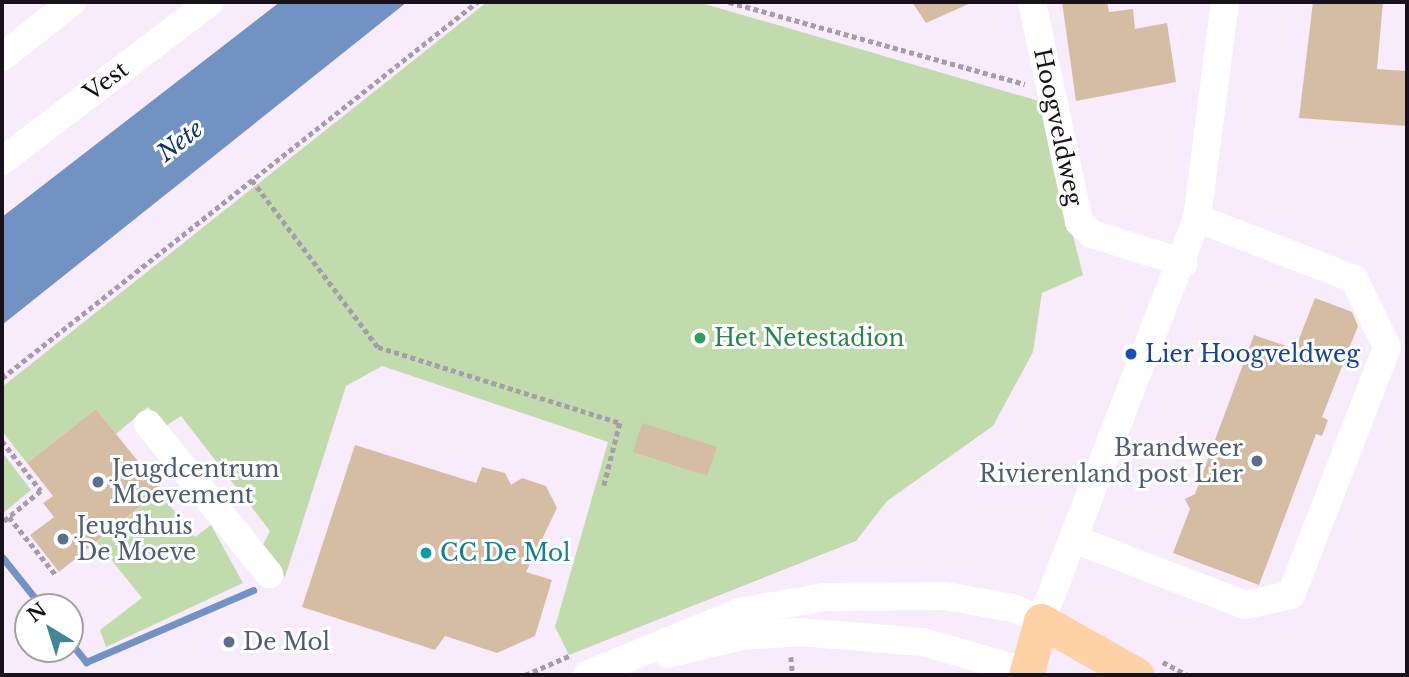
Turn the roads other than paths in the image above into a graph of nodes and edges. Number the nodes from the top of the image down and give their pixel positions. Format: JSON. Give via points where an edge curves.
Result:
{"nodes":[{"id":1,"x":72,"y":2,"type":"edge"},
{"id":2,"x":210,"y":2,"type":"edge"},
{"id":3,"x":1032,"y":2,"type":"edge"},
{"id":4,"x":1225,"y":2,"type":"edge"},
{"id":5,"x":2,"y":57,"type":"edge"},
{"id":6,"x":2,"y":161,"type":"edge"},
{"id":7,"x":1197,"y":218,"type":"junction"},
{"id":8,"x":1184,"y":263,"type":"junction"},
{"id":9,"x":148,"y":424,"type":"dead end"},
{"id":10,"x":1074,"y":539,"type":"junction"},
{"id":11,"x":269,"y":574,"type":"dead end"},
{"id":12,"x":1041,"y":621,"type":"junction"},
{"id":13,"x":1029,"y":674,"type":"edge"},
{"id":14,"x":589,"y":675,"type":"edge"},
{"id":15,"x":1136,"y":675,"type":"edge"}],
"edges":[{"from":1,"to":5,"type":"street"},
{"from":2,"to":6,"type":"street","name":"Vest"},
{"from":3,"to":8,"type":"street","name":"Hoogveldweg","via":[[1083,229]]},
{"from":4,"to":7,"type":"street"},
{"from":7,"to":8,"type":"street"},
{"from":7,"to":10,"type":"street","via":[[1354,279],[1387,347],[1291,595],[1245,605]]},
{"from":8,"to":10,"type":"street"},
{"from":9,"to":11,"type":"street"},
{"from":10,"to":12,"type":"street"},
{"from":12,"to":13,"type":"main road"},
{"from":12,"to":14,"type":"street","via":[[1013,608],[945,596],[825,597],[739,612]]},
{"from":12,"to":15,"type":"main road"},
{"from":13,"to":14,"type":"street","via":[[923,642],[799,632],[742,636]]}]}
